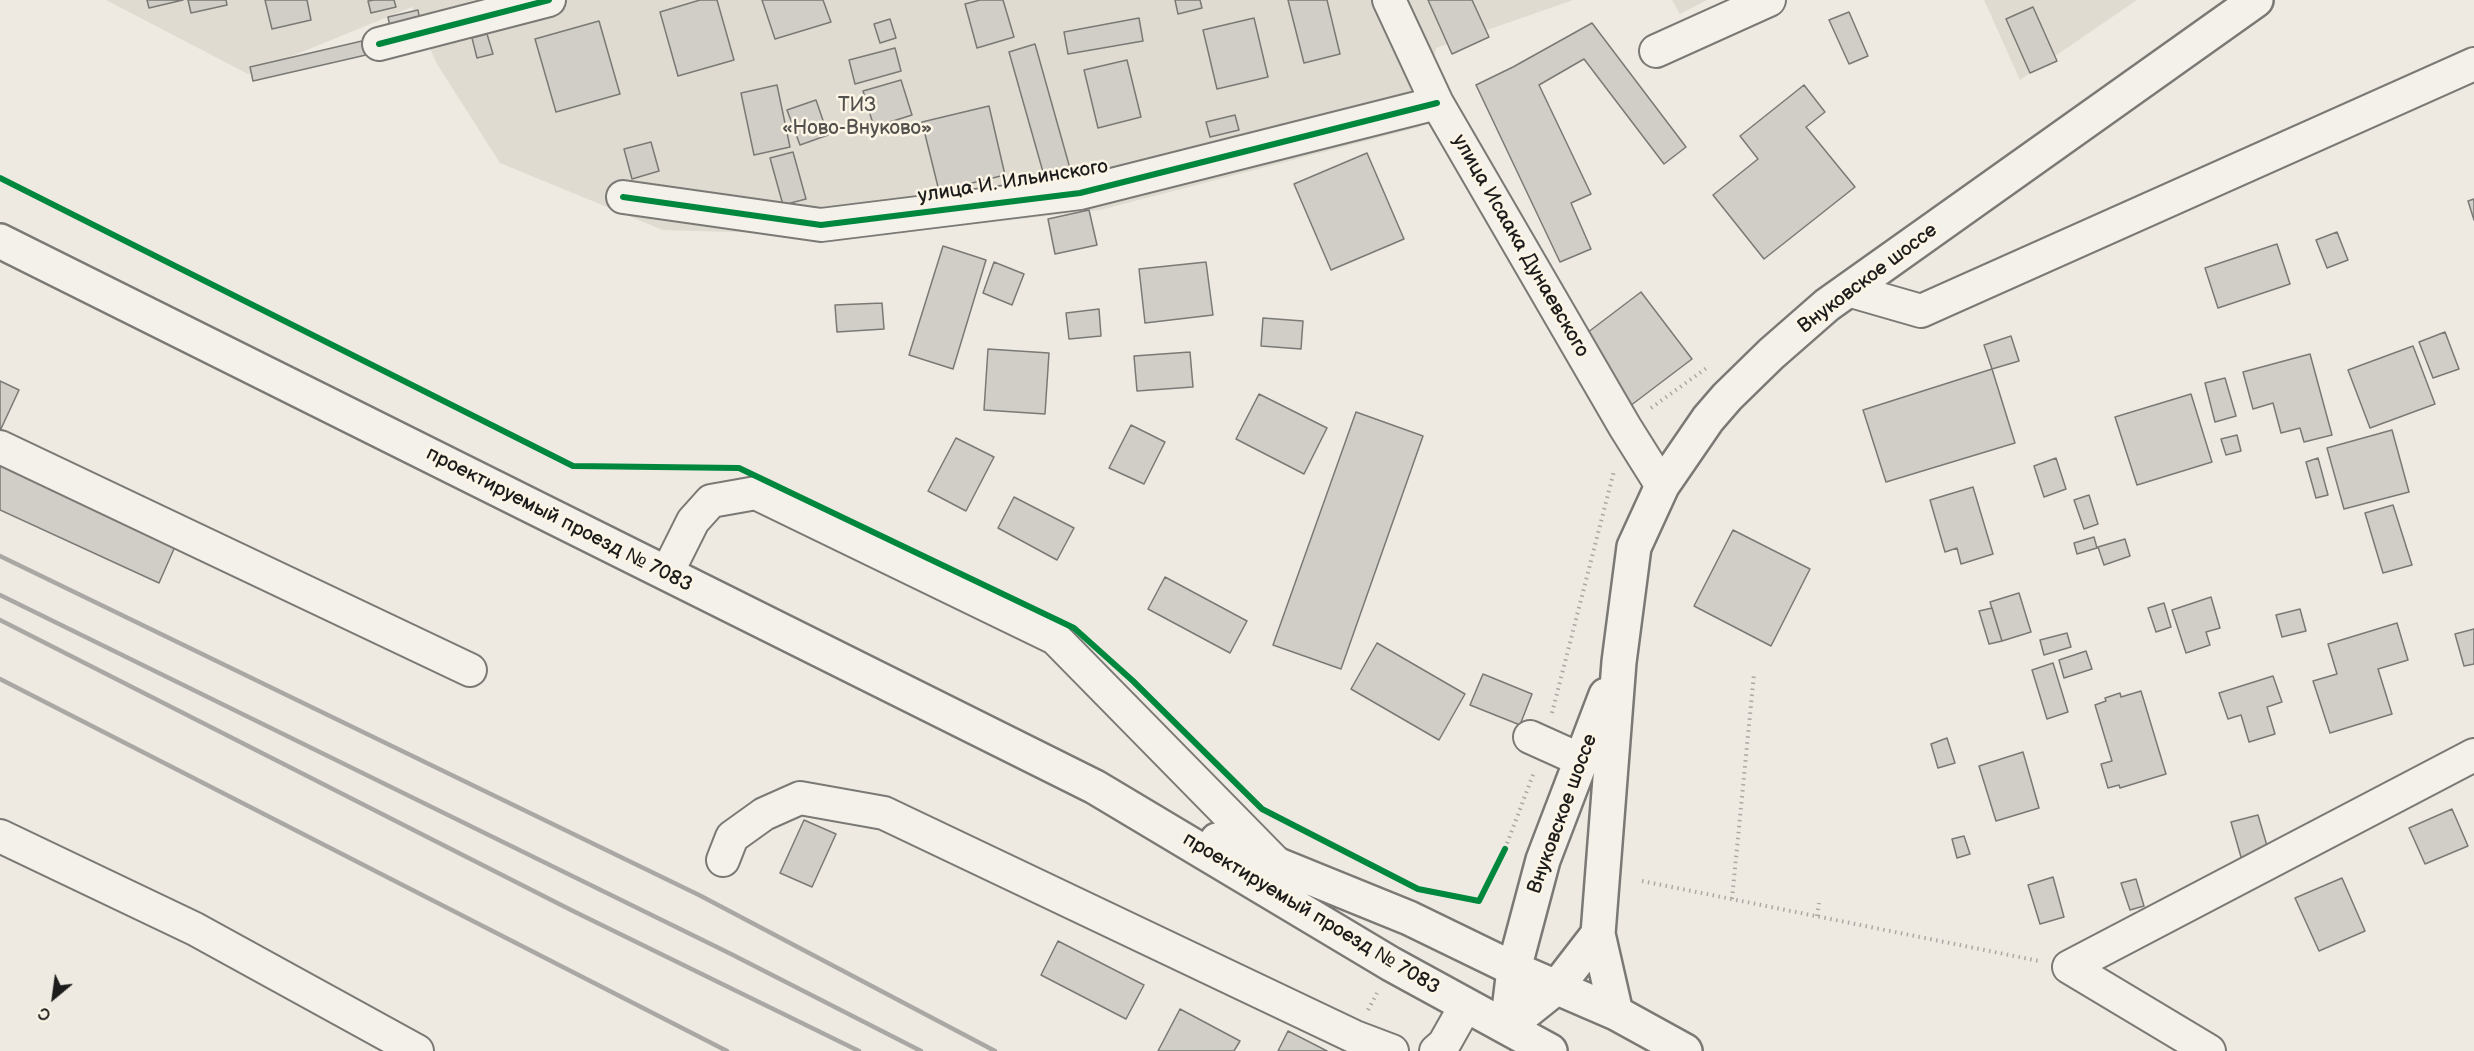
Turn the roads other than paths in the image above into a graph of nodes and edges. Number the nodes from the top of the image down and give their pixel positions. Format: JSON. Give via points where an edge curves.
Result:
{"nodes":[{"id":1,"x":549,"y":0,"type":"edge"},
{"id":2,"x":1389,"y":0,"type":"edge"},
{"id":3,"x":1769,"y":0,"type":"edge"},
{"id":4,"x":2256,"y":0,"type":"edge"},
{"id":5,"x":380,"y":44,"type":"dead end"},
{"id":6,"x":1656,"y":51,"type":"dead end"},
{"id":7,"x":2474,"y":64,"type":"edge"},
{"id":8,"x":1437,"y":103,"type":"junction"},
{"id":9,"x":623,"y":197,"type":"dead end"},
{"id":10,"x":0,"y":241,"type":"edge"},
{"id":11,"x":1848,"y":290,"type":"junction"},
{"id":12,"x":0,"y":447,"type":"edge"},
{"id":13,"x":1662,"y":486,"type":"junction"},
{"id":14,"x":667,"y":573,"type":"junction"},
{"id":15,"x":1619,"y":662,"type":"junction"},
{"id":16,"x":470,"y":670,"type":"dead end"},
{"id":17,"x":1530,"y":737,"type":"dead end"},
{"id":18,"x":2474,"y":755,"type":"edge"},
{"id":19,"x":1581,"y":760,"type":"junction"},
{"id":20,"x":1117,"y":799,"type":"junction"},
{"id":21,"x":0,"y":836,"type":"edge"},
{"id":22,"x":723,"y":860,"type":"dead end"},
{"id":23,"x":1277,"y":864,"type":"junction"},
{"id":24,"x":1598,"y":934,"type":"junction"},
{"id":25,"x":1514,"y":969,"type":"junction"},
{"id":26,"x":1557,"y":987,"type":"junction"},
{"id":27,"x":1466,"y":1005,"type":"junction"},
{"id":28,"x":1616,"y":1013,"type":"junction"},
{"id":29,"x":1507,"y":1027,"type":"junction"},
{"id":30,"x":417,"y":1051,"type":"edge"},
{"id":31,"x":1392,"y":1051,"type":"edge"},
{"id":32,"x":1436,"y":1051,"type":"edge"},
{"id":33,"x":1550,"y":1051,"type":"edge"},
{"id":34,"x":1685,"y":1051,"type":"edge"},
{"id":35,"x":2209,"y":1051,"type":"edge"}],
"edges":[{"from":1,"to":5,"type":"street"},
{"from":2,"to":8,"type":"street","name":"улица Исаака Дунаевского"},
{"from":3,"to":6,"type":"street"},
{"from":4,"to":11,"type":"main road","name":"Внуковское шоссе"},
{"from":7,"to":11,"type":"street","via":[[1921,311]]},
{"from":8,"to":9,"type":"street","name":"улица И. Ильинского","via":[[1080,193],[821,225]]},
{"from":8,"to":13,"type":"street","name":"улица Исаака Дунаевского"},
{"from":10,"to":14,"type":"main road","name":"проектируемый проезд № 7083"},
{"from":11,"to":13,"type":"main road","name":"Внуковское шоссе","via":[[1771,354],[1727,397]]},
{"from":12,"to":16,"type":"street"},
{"from":13,"to":15,"type":"main road","name":"Внуковское шоссе","via":[[1634,547]]},
{"from":14,"to":20,"type":"main road","name":"проектируемый проезд № 7083"},
{"from":14,"to":23,"type":"street","via":[[693,521],[711,501],[756,493],[1055,639]]},
{"from":15,"to":19,"type":"main road","name":"Внуковское шоссе"},
{"from":15,"to":24,"type":"main road","name":"Внуковское шоссе"},
{"from":17,"to":19,"type":"street"},
{"from":18,"to":35,"type":"street","via":[[2069,967]]},
{"from":19,"to":25,"type":"main road","name":"Внуковское шоссе","via":[[1543,860]]},
{"from":20,"to":23,"type":"main road","name":"проектируемый проезд № 7083"},
{"from":20,"to":27,"type":"main road","name":"проектируемый проезд № 7083"},
{"from":21,"to":30,"type":"street","via":[[195,929]]},
{"from":22,"to":31,"type":"street","via":[[732,837],[764,814],[800,798],[884,813],[1355,1037]]},
{"from":23,"to":25,"type":"main road","name":"проектируемый проезд № 7083","via":[[1409,918]]},
{"from":24,"to":26,"type":"main road"},
{"from":24,"to":28,"type":"main road","name":"Внуковское шоссе"},
{"from":25,"to":26,"type":"main road"},
{"from":25,"to":29,"type":"main road","name":"Внуковское шоссе"},
{"from":26,"to":28,"type":"main road"},
{"from":26,"to":29,"type":"main road"},
{"from":27,"to":29,"type":"main road","name":"проектируемый проезд № 7083"},
{"from":27,"to":32,"type":"street"},
{"from":28,"to":34,"type":"main road"},
{"from":29,"to":33,"type":"main road"}]}
